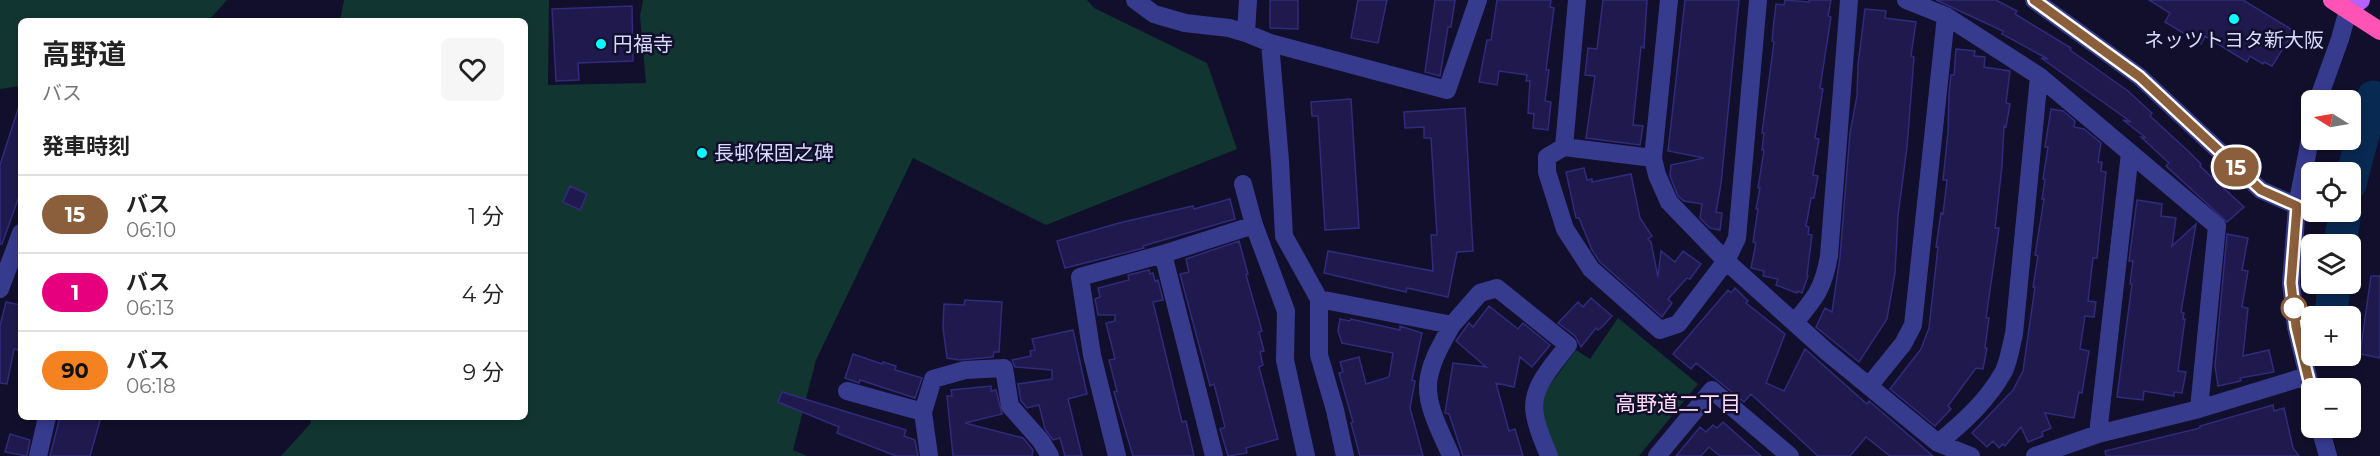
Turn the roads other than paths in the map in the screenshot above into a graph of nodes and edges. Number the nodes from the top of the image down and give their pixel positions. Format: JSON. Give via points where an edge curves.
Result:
{"nodes":[{"id":1,"x":1136,"y":0,"type":"edge"},
{"id":2,"x":1248,"y":0,"type":"edge"},
{"id":3,"x":1478,"y":0,"type":"edge"},
{"id":4,"x":1577,"y":0,"type":"edge"},
{"id":5,"x":1669,"y":0,"type":"edge"},
{"id":6,"x":1758,"y":0,"type":"edge"},
{"id":7,"x":1849,"y":0,"type":"edge"},
{"id":8,"x":1906,"y":0,"type":"edge"},
{"id":9,"x":2332,"y":0,"type":"edge"},
{"id":10,"x":2040,"y":2,"type":"edge"},
{"id":11,"x":2353,"y":3,"type":"edge"},
{"id":12,"x":1946,"y":16,"type":"junction"},
{"id":13,"x":2380,"y":31,"type":"edge"},
{"id":14,"x":1246,"y":33,"type":"junction"},
{"id":15,"x":1270,"y":44,"type":"junction"},
{"id":16,"x":2039,"y":76,"type":"junction"},
{"id":17,"x":2322,"y":90,"type":"edge"},
{"id":18,"x":1564,"y":147,"type":"junction"},
{"id":19,"x":2308,"y":150,"type":"edge"},
{"id":20,"x":2130,"y":153,"type":"junction"},
{"id":21,"x":1653,"y":158,"type":"junction"},
{"id":22,"x":1243,"y":184,"type":"dead end"},
{"id":23,"x":2297,"y":206,"type":"junction"},
{"id":24,"x":1254,"y":225,"type":"junction"},
{"id":25,"x":18,"y":244,"type":"edge"},
{"id":26,"x":1163,"y":254,"type":"junction"},
{"id":27,"x":1726,"y":261,"type":"junction"},
{"id":28,"x":9,"y":279,"type":"edge"},
{"id":29,"x":1319,"y":299,"type":"junction"},
{"id":30,"x":1795,"y":322,"type":"junction"},
{"id":31,"x":1452,"y":325,"type":"junction"},
{"id":32,"x":2307,"y":378,"type":"edge"},
{"id":33,"x":1869,"y":386,"type":"junction"},
{"id":34,"x":2301,"y":387,"type":"edge"},
{"id":35,"x":847,"y":391,"type":"dead end"},
{"id":36,"x":2199,"y":409,"type":"junction"},
{"id":37,"x":923,"y":412,"type":"junction"},
{"id":38,"x":46,"y":420,"type":"edge"},
{"id":39,"x":2098,"y":434,"type":"junction"},
{"id":40,"x":2322,"y":438,"type":"edge"},
{"id":41,"x":1938,"y":443,"type":"junction"},
{"id":42,"x":2326,"y":455,"type":"edge"},
{"id":43,"x":38,"y":456,"type":"edge"},
{"id":44,"x":929,"y":456,"type":"edge"},
{"id":45,"x":1050,"y":456,"type":"edge"},
{"id":46,"x":1117,"y":456,"type":"edge"},
{"id":47,"x":1214,"y":456,"type":"edge"},
{"id":48,"x":1306,"y":456,"type":"edge"},
{"id":49,"x":1345,"y":456,"type":"edge"},
{"id":50,"x":1451,"y":456,"type":"edge"},
{"id":51,"x":1549,"y":456,"type":"edge"},
{"id":52,"x":1657,"y":456,"type":"edge"},
{"id":53,"x":1790,"y":456,"type":"edge"},
{"id":54,"x":1971,"y":456,"type":"edge"},
{"id":55,"x":2035,"y":456,"type":"edge"}],
"edges":[{"from":1,"to":14,"type":"street","via":[[1154,14]]},
{"from":2,"to":14,"type":"street"},
{"from":3,"to":15,"type":"street","via":[[1447,90]]},
{"from":4,"to":18,"type":"street"},
{"from":5,"to":21,"type":"street"},
{"from":6,"to":27,"type":"street","via":[[1737,238]]},
{"from":7,"to":30,"type":"street","via":[[1825,281]]},
{"from":8,"to":12,"type":"street"},
{"from":9,"to":11,"type":"highway"},
{"from":10,"to":23,"type":"street","via":[[2140,77],[2261,190]]},
{"from":11,"to":13,"type":"highway"},
{"from":11,"to":17,"type":"street"},
{"from":12,"to":16,"type":"street"},
{"from":12,"to":33,"type":"street","via":[[1913,325],[1903,344]]},
{"from":14,"to":15,"type":"street"},
{"from":15,"to":29,"type":"street","via":[[1284,236]]},
{"from":16,"to":20,"type":"street"},
{"from":16,"to":41,"type":"street","via":[[2014,334],[2005,369],[1965,422]]},
{"from":18,"to":21,"type":"street"},
{"from":18,"to":27,"type":"street","via":[[1547,157],[1547,172],[1565,229],[1591,269],[1660,330],[1678,324]]},
{"from":19,"to":23,"type":"street"},
{"from":20,"to":36,"type":"street","via":[[2217,226]]},
{"from":20,"to":39,"type":"street"},
{"from":21,"to":27,"type":"street","via":[[1669,202]]},
{"from":22,"to":24,"type":"street"},
{"from":23,"to":32,"type":"street","via":[[2291,283]]},
{"from":24,"to":26,"type":"street"},
{"from":24,"to":48,"type":"street","via":[[1286,311],[1285,360]]},
{"from":25,"to":28,"type":"street"},
{"from":26,"to":46,"type":"street","via":[[1080,277],[1092,355]]},
{"from":26,"to":47,"type":"street"},
{"from":27,"to":30,"type":"street"},
{"from":29,"to":31,"type":"street"},
{"from":29,"to":49,"type":"street","via":[[1319,355]]},
{"from":30,"to":33,"type":"street"},
{"from":31,"to":50,"type":"street","via":[[1437,351],[1428,385],[1432,410]]},
{"from":31,"to":51,"type":"street","via":[[1480,293],[1497,288],[1568,345],[1536,394],[1534,414]]},
{"from":33,"to":41,"type":"street"},
{"from":34,"to":36,"type":"street"},
{"from":35,"to":37,"type":"street"},
{"from":36,"to":39,"type":"street"},
{"from":37,"to":44,"type":"street"},
{"from":37,"to":45,"type":"street","via":[[933,379],[965,370],[1004,368],[1010,406]]},
{"from":38,"to":43,"type":"street"},
{"from":39,"to":55,"type":"street"},
{"from":40,"to":42,"type":"street"},
{"from":41,"to":54,"type":"street"},
{"from":52,"to":53,"type":"street","via":[[1712,390]]}]}
